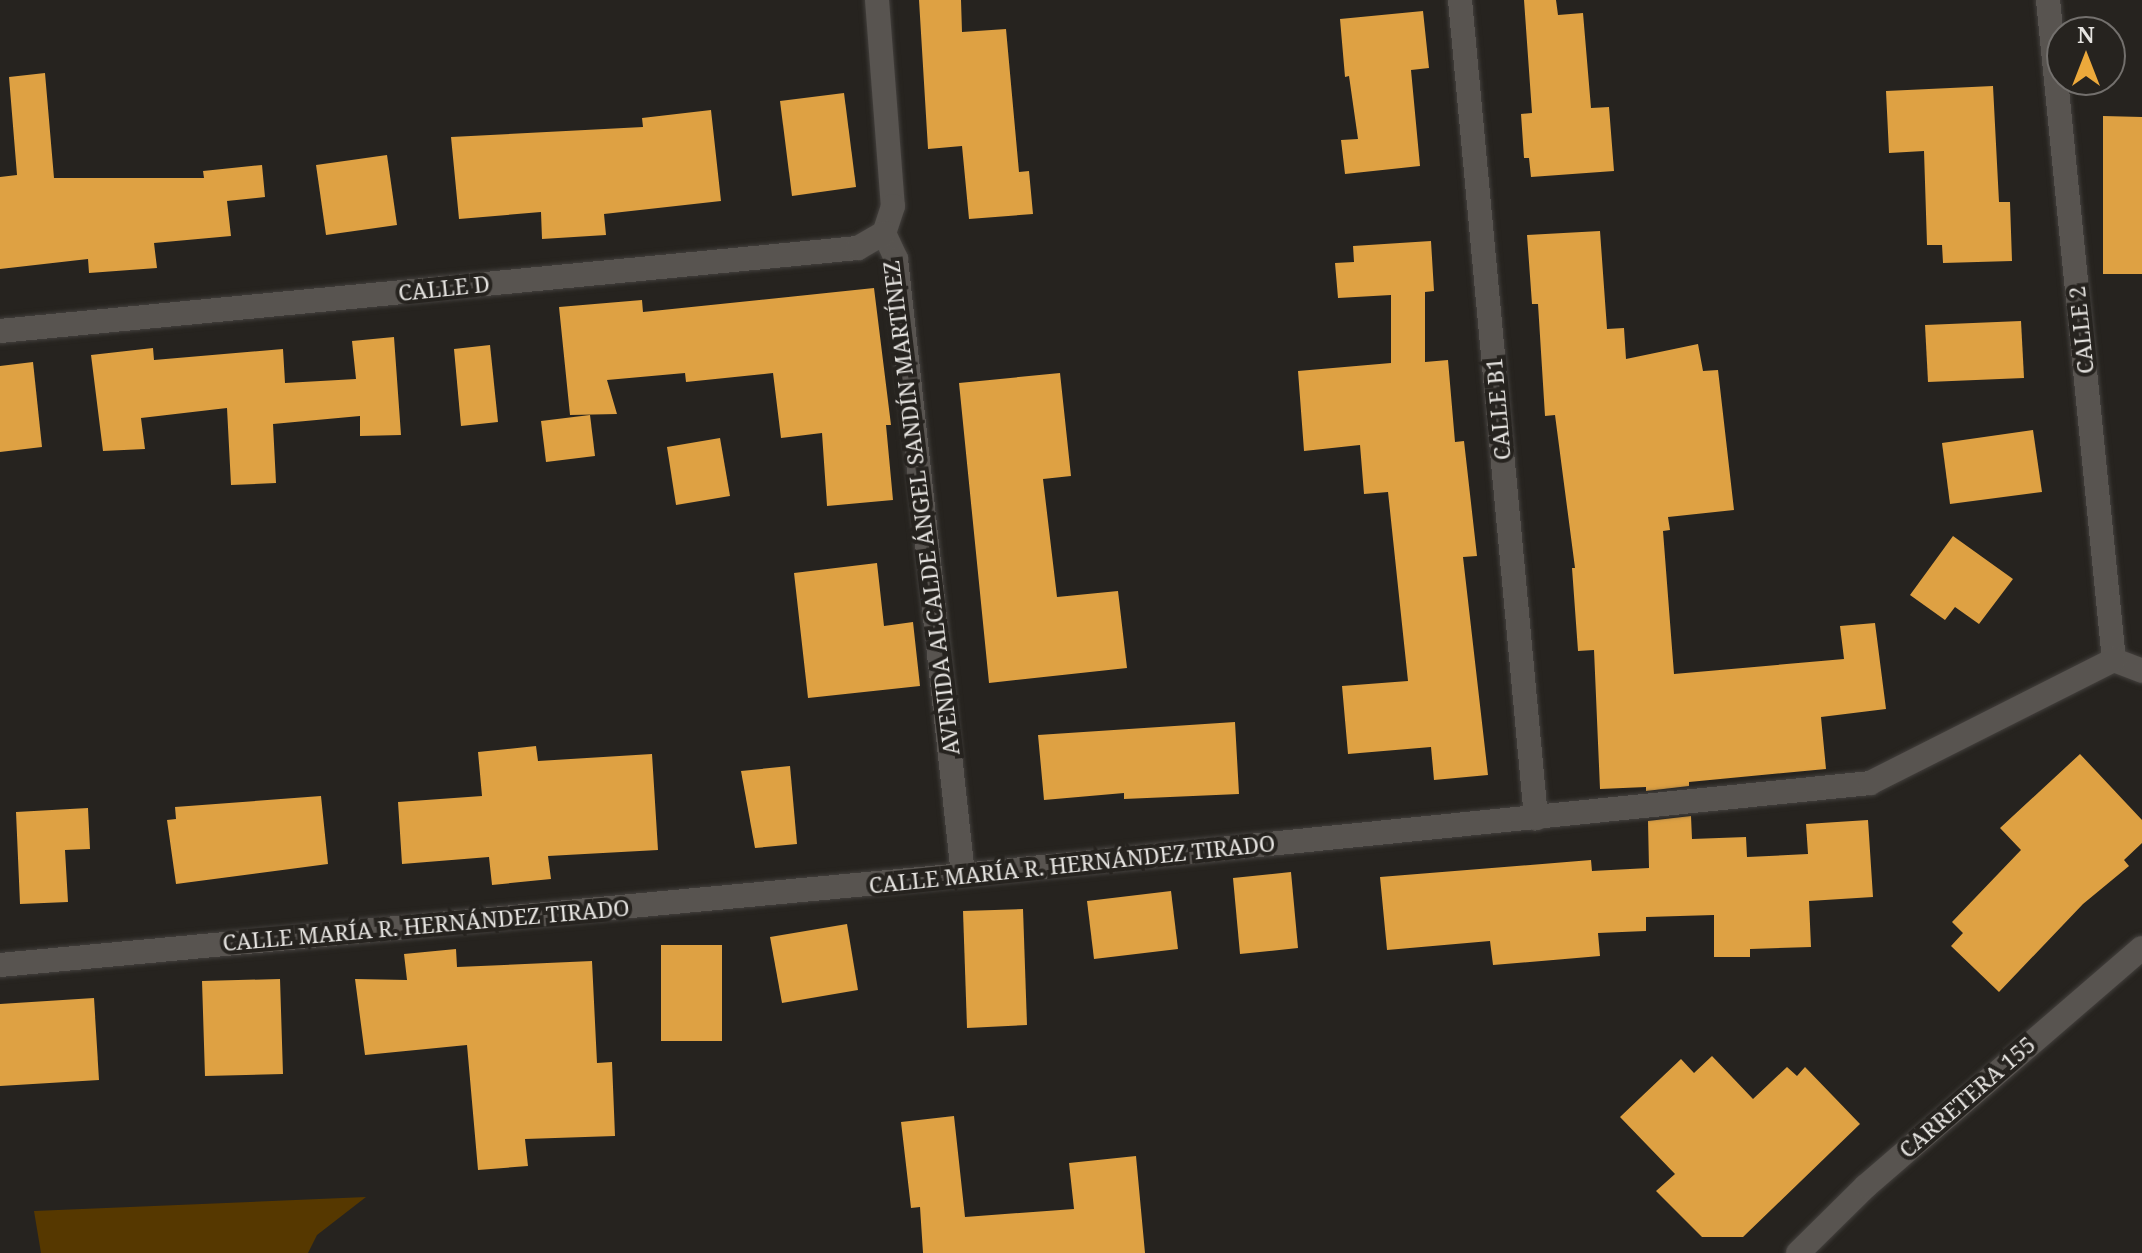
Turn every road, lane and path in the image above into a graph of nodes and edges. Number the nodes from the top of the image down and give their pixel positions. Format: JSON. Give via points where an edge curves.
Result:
{"nodes":[{"id":1,"x":877,"y":0,"type":"edge"},
{"id":2,"x":1460,"y":0,"type":"edge"},
{"id":3,"x":2048,"y":0,"type":"edge"},
{"id":4,"x":884,"y":233,"type":"junction"},
{"id":5,"x":0,"y":331,"type":"edge"},
{"id":6,"x":2114,"y":660,"type":"junction"},
{"id":7,"x":2142,"y":671,"type":"edge"},
{"id":8,"x":1536,"y":818,"type":"junction"},
{"id":9,"x":963,"y":875,"type":"junction"},
{"id":10,"x":2142,"y":948,"type":"edge"},
{"id":11,"x":0,"y":965,"type":"edge"},
{"id":12,"x":1798,"y":1253,"type":"edge"}],
"edges":[{"from":1,"to":4,"type":"street","name":"AVENIDA ALCALDE ÁNGEL SANDÍN MARTÍNEZ","via":[[893,206]]},
{"from":2,"to":8,"type":"street","name":"CALLE B1"},
{"from":3,"to":6,"type":"street","name":"CALLE 2"},
{"from":4,"to":5,"type":"street","name":"CALLE D","via":[[858,248]]},
{"from":4,"to":9,"type":"street","name":"AVENIDA ALCALDE ÁNGEL SANDÍN MARTÍNEZ","via":[[896,259]]},
{"from":6,"to":7,"type":"street"},
{"from":6,"to":8,"type":"street","name":"CALLE MARÍA R. HERNÁNDEZ TIRADO","via":[[1870,783]]},
{"from":8,"to":9,"type":"street","name":"CALLE MARÍA R. HERNÁNDEZ TIRADO"},
{"from":9,"to":11,"type":"street","name":"CALLE MARÍA R. HERNÁNDEZ TIRADO"},
{"from":10,"to":12,"type":"street","name":"CARRETERA 155","via":[[1877,1176]]}]}
